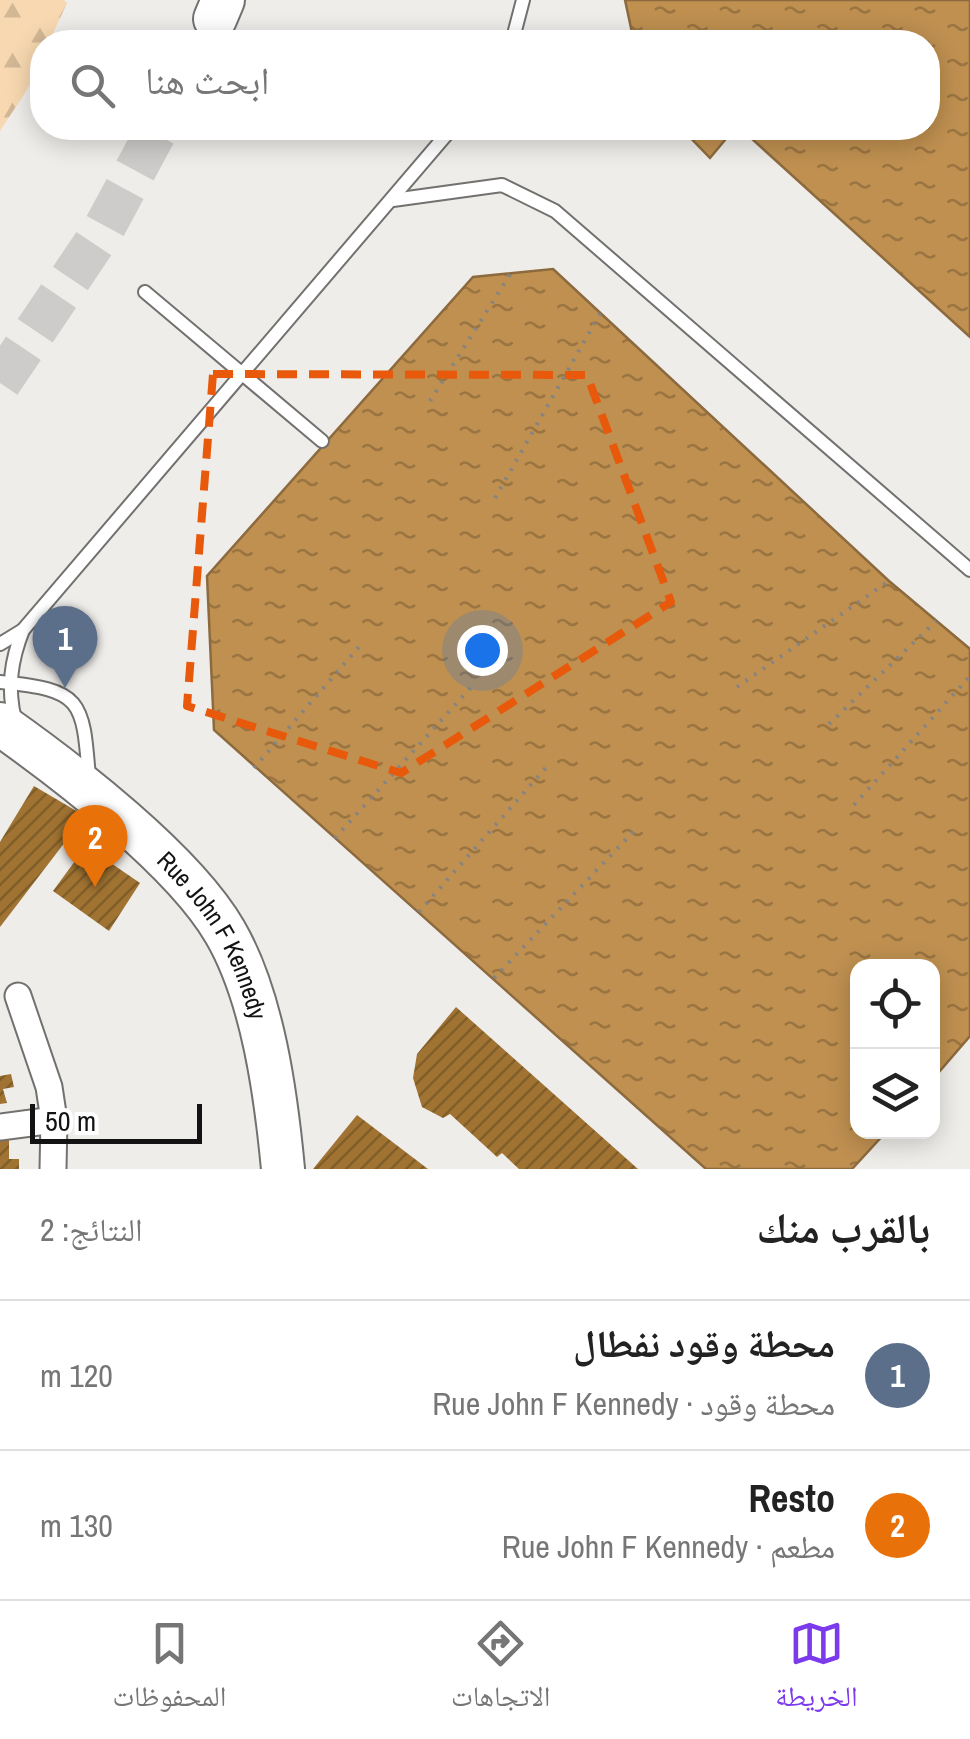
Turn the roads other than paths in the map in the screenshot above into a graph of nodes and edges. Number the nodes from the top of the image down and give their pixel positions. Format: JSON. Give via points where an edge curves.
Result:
{"nodes":[{"id":1,"x":522,"y":0,"type":"edge"},
{"id":2,"x":515,"y":30,"type":"edge"},
{"id":3,"x":442,"y":140,"type":"edge"},
{"id":4,"x":393,"y":200,"type":"junction"},
{"id":5,"x":146,"y":292,"type":"dead end"},
{"id":6,"x":242,"y":374,"type":"junction"},
{"id":7,"x":322,"y":441,"type":"dead end"},
{"id":8,"x":970,"y":570,"type":"edge"},
{"id":9,"x":23,"y":630,"type":"junction"},
{"id":10,"x":0,"y":644,"type":"edge"},
{"id":11,"x":5,"y":682,"type":"edge"},
{"id":12,"x":16,"y":739,"type":"edge"},
{"id":13,"x":90,"y":795,"type":"junction"},
{"id":14,"x":18,"y":996,"type":"dead end"},
{"id":15,"x":270,"y":1086,"type":"junction"},
{"id":16,"x":54,"y":1120,"type":"junction"},
{"id":17,"x":0,"y":1127,"type":"edge"},
{"id":18,"x":53,"y":1169,"type":"edge"},
{"id":19,"x":261,"y":1169,"type":"edge"},
{"id":20,"x":282,"y":1169,"type":"edge"}],
"edges":[{"from":1,"to":2,"type":"lane"},
{"from":3,"to":4,"type":"lane"},
{"from":4,"to":6,"type":"lane"},
{"from":4,"to":8,"type":"lane","via":[[502,185],[554,211]]},
{"from":5,"to":6,"type":"lane"},
{"from":6,"to":7,"type":"lane"},
{"from":6,"to":9,"type":"lane"},
{"from":9,"to":10,"type":"lane"},
{"from":9,"to":11,"type":"lane"},
{"from":11,"to":12,"type":"lane"},
{"from":11,"to":13,"type":"lane","via":[[58,692],[79,710]]},
{"from":12,"to":13,"type":"main road","name":"Rue John F Kennedy"},
{"from":13,"to":15,"type":"main road","name":"Rue John F Kennedy","via":[[174,868],[226,934],[258,1014]]},
{"from":14,"to":16,"type":"street","via":[[50,1087]]},
{"from":15,"to":19,"type":"main road"},
{"from":15,"to":20,"type":"main road","name":"Rue John F Kennedy"},
{"from":16,"to":17,"type":"street"},
{"from":16,"to":18,"type":"street"}]}
